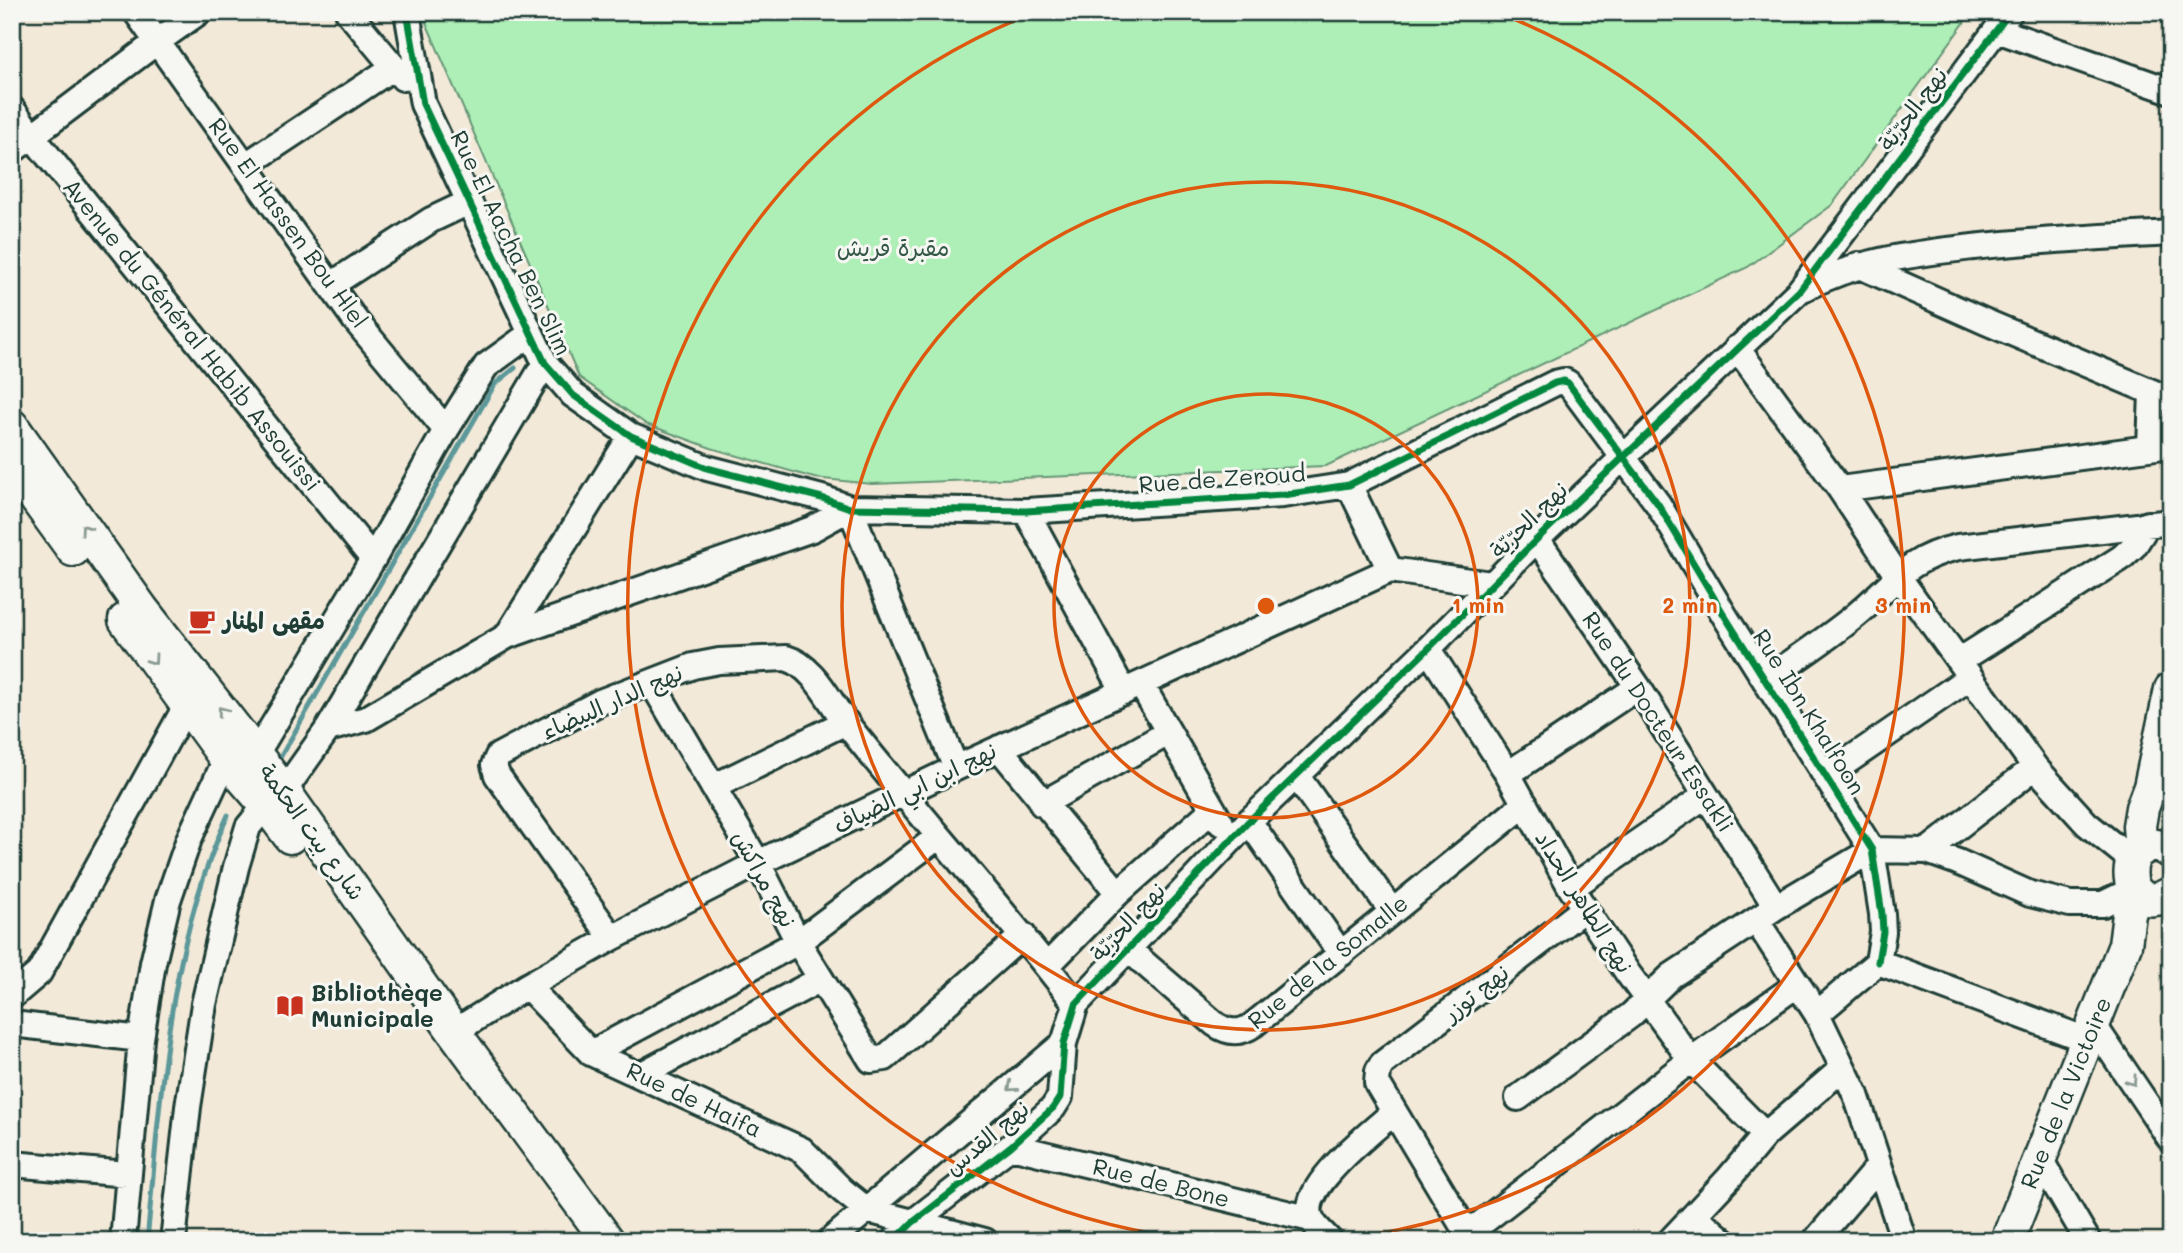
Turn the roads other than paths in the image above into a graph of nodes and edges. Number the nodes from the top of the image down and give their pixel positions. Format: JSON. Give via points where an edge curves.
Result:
{"nodes":[{"id":1,"x":136,"y":12,"type":"edge"},
{"id":2,"x":199,"y":12,"type":"edge"},
{"id":3,"x":348,"y":12,"type":"edge"},
{"id":4,"x":407,"y":12,"type":"edge"},
{"id":5,"x":2003,"y":21,"type":"edge"},
{"id":6,"x":158,"y":41,"type":"junction"},
{"id":7,"x":394,"y":67,"type":"junction"},
{"id":8,"x":2171,"y":91,"type":"edge"},
{"id":9,"x":423,"y":104,"type":"junction"},
{"id":10,"x":12,"y":109,"type":"edge"},
{"id":11,"x":32,"y":136,"type":"junction"},
{"id":12,"x":12,"y":152,"type":"edge"},
{"id":13,"x":246,"y":165,"type":"junction"},
{"id":14,"x":469,"y":202,"type":"junction"},
{"id":15,"x":2171,"y":233,"type":"edge"},
{"id":16,"x":1858,"y":265,"type":"junction"},
{"id":17,"x":331,"y":285,"type":"junction"},
{"id":18,"x":1799,"y":291,"type":"junction"},
{"id":19,"x":530,"y":334,"type":"junction"},
{"id":20,"x":1737,"y":348,"type":"junction"},
{"id":21,"x":545,"y":363,"type":"junction"},
{"id":22,"x":1570,"y":388,"type":"joint"},
{"id":23,"x":2162,"y":396,"type":"edge"},
{"id":24,"x":12,"y":426,"type":"edge"},
{"id":25,"x":446,"y":430,"type":"junction"},
{"id":26,"x":631,"y":436,"type":"junction"},
{"id":27,"x":2160,"y":446,"type":"edge"},
{"id":28,"x":1622,"y":457,"type":"junction"},
{"id":29,"x":12,"y":466,"type":"edge"},
{"id":30,"x":1349,"y":485,"type":"junction"},
{"id":31,"x":1840,"y":489,"type":"junction"},
{"id":32,"x":850,"y":508,"type":"junction"},
{"id":33,"x":1026,"y":511,"type":"junction"},
{"id":34,"x":2159,"y":523,"type":"edge"},
{"id":35,"x":1537,"y":539,"type":"junction"},
{"id":36,"x":373,"y":559,"type":"junction"},
{"id":37,"x":1390,"y":570,"type":"junction"},
{"id":38,"x":1897,"y":575,"type":"junction"},
{"id":39,"x":1491,"y":583,"type":"junction"},
{"id":40,"x":134,"y":616,"type":"junction"},
{"id":41,"x":507,"y":636,"type":"junction"},
{"id":42,"x":1428,"y":649,"type":"junction"},
{"id":43,"x":1964,"y":670,"type":"junction"},
{"id":44,"x":1766,"y":680,"type":"junction"},
{"id":45,"x":652,"y":683,"type":"junction"},
{"id":46,"x":1638,"y":687,"type":"junction"},
{"id":47,"x":1133,"y":688,"type":"junction"},
{"id":48,"x":2171,"y":689,"type":"edge"},
{"id":49,"x":186,"y":706,"type":"junction"},
{"id":50,"x":846,"y":722,"type":"junction"},
{"id":51,"x":328,"y":729,"type":"junction"},
{"id":52,"x":1168,"y":733,"type":"junction"},
{"id":53,"x":999,"y":748,"type":"junction"},
{"id":54,"x":241,"y":757,"type":"junction"},
{"id":55,"x":2035,"y":767,"type":"junction"},
{"id":56,"x":956,"y":768,"type":"junction"},
{"id":57,"x":1508,"y":774,"type":"junction"},
{"id":58,"x":1296,"y":775,"type":"junction"},
{"id":59,"x":1826,"y":776,"type":"junction"},
{"id":60,"x":713,"y":787,"type":"junction"},
{"id":61,"x":905,"y":794,"type":"junction"},
{"id":62,"x":1705,"y":796,"type":"junction"},
{"id":63,"x":275,"y":798,"type":"junction"},
{"id":64,"x":1042,"y":804,"type":"junction"},
{"id":65,"x":1525,"y":804,"type":"junction"},
{"id":66,"x":1212,"y":810,"type":"junction"},
{"id":67,"x":1249,"y":821,"type":"junction"},
{"id":68,"x":938,"y":837,"type":"junction"},
{"id":69,"x":1232,"y":839,"type":"junction"},
{"id":70,"x":1872,"y":850,"type":"junction"},
{"id":71,"x":1927,"y":851,"type":"junction"},
{"id":72,"x":758,"y":863,"type":"junction"},
{"id":73,"x":2153,"y":867,"type":"edge"},
{"id":74,"x":1118,"y":893,"type":"junction"},
{"id":75,"x":1578,"y":899,"type":"junction"},
{"id":76,"x":1391,"y":910,"type":"junction"},
{"id":77,"x":1766,"y":914,"type":"junction"},
{"id":78,"x":1023,"y":935,"type":"junction"},
{"id":79,"x":612,"y":938,"type":"junction"},
{"id":80,"x":798,"y":942,"type":"junction"},
{"id":81,"x":1129,"y":950,"type":"junction"},
{"id":82,"x":1341,"y":954,"type":"junction"},
{"id":83,"x":1878,"y":962,"type":"junction"},
{"id":84,"x":1047,"y":966,"type":"junction"},
{"id":85,"x":821,"y":979,"type":"junction"},
{"id":86,"x":1798,"y":984,"type":"junction"},
{"id":87,"x":527,"y":986,"type":"junction"},
{"id":88,"x":12,"y":996,"type":"edge"},
{"id":89,"x":1647,"y":1000,"type":"junction"},
{"id":90,"x":1076,"y":1004,"type":"junction"},
{"id":91,"x":1817,"y":1014,"type":"junction"},
{"id":92,"x":12,"y":1024,"type":"edge"},
{"id":93,"x":454,"y":1032,"type":"junction"},
{"id":94,"x":2090,"y":1032,"type":"junction"},
{"id":95,"x":141,"y":1039,"type":"junction"},
{"id":96,"x":1064,"y":1043,"type":"junction"},
{"id":97,"x":591,"y":1053,"type":"junction"},
{"id":98,"x":1691,"y":1060,"type":"junction"},
{"id":99,"x":1843,"y":1068,"type":"junction"},
{"id":100,"x":640,"y":1075,"type":"junction"},
{"id":101,"x":1518,"y":1098,"type":"dead end"},
{"id":102,"x":1393,"y":1113,"type":"junction"},
{"id":103,"x":1765,"y":1135,"type":"junction"},
{"id":104,"x":2171,"y":1140,"type":"edge"},
{"id":105,"x":1011,"y":1146,"type":"junction"},
{"id":106,"x":2040,"y":1159,"type":"junction"},
{"id":107,"x":12,"y":1164,"type":"edge"},
{"id":108,"x":1879,"y":1166,"type":"junction"},
{"id":109,"x":127,"y":1174,"type":"junction"},
{"id":110,"x":867,"y":1210,"type":"junction"},
{"id":111,"x":1695,"y":1216,"type":"junction"},
{"id":112,"x":1311,"y":1219,"type":"junction"},
{"id":113,"x":912,"y":1223,"type":"junction"},
{"id":114,"x":122,"y":1241,"type":"edge"},
{"id":115,"x":173,"y":1241,"type":"edge"},
{"id":116,"x":583,"y":1241,"type":"edge"},
{"id":117,"x":608,"y":1241,"type":"edge"},
{"id":118,"x":830,"y":1241,"type":"edge"},
{"id":119,"x":894,"y":1241,"type":"edge"},
{"id":120,"x":985,"y":1241,"type":"edge"},
{"id":121,"x":1330,"y":1241,"type":"edge"},
{"id":122,"x":1670,"y":1241,"type":"edge"},
{"id":123,"x":1724,"y":1241,"type":"edge"},
{"id":124,"x":1815,"y":1241,"type":"edge"},
{"id":125,"x":1903,"y":1241,"type":"edge"},
{"id":126,"x":2007,"y":1241,"type":"edge"},
{"id":127,"x":2088,"y":1241,"type":"edge"}],
"edges":[{"from":1,"to":6,"type":"street","name":"Rue El Hassen Bou Hlel"},
{"from":2,"to":6,"type":"street"},
{"from":3,"to":7,"type":"street"},
{"from":4,"to":9,"type":"street","name":"Rue El Aacha Ben Slim"},
{"from":5,"to":8,"type":"street"},
{"from":5,"to":18,"type":"street","name":"نهج الحرّيّة"},
{"from":6,"to":11,"type":"street"},
{"from":6,"to":13,"type":"street","name":"Rue El Hassen Bou Hlel"},
{"from":7,"to":9,"type":"street"},
{"from":7,"to":13,"type":"street"},
{"from":9,"to":14,"type":"street","name":"Rue El Aacha Ben Slim"},
{"from":10,"to":11,"type":"street","name":"Avenue du Général Habib Assouissi"},
{"from":11,"to":12,"type":"street"},
{"from":11,"to":36,"type":"street","name":"Avenue du Général Habib Assouissi"},
{"from":13,"to":17,"type":"street","name":"Rue El Hassen Bou Hlel"},
{"from":14,"to":17,"type":"street","via":[[431,220]]},
{"from":14,"to":19,"type":"street","name":"Rue El Aacha Ben Slim"},
{"from":15,"to":16,"type":"street","via":[[2004,244]]},
{"from":16,"to":18,"type":"street"},
{"from":16,"to":23,"type":"street"},
{"from":17,"to":25,"type":"street","name":"Rue El Hassen Bou Hlel"},
{"from":18,"to":20,"type":"street","name":"نهج الحرّيّة"},
{"from":19,"to":21,"type":"street","name":"Rue El Aacha Ben Slim"},
{"from":19,"to":25,"type":"street","via":[[486,366]]},
{"from":20,"to":28,"type":"street","name":"نهج الحرّيّة"},
{"from":20,"to":31,"type":"street"},
{"from":21,"to":26,"type":"street","name":"Rue El Aacha Ben Slim","via":[[573,395]]},
{"from":21,"to":51,"type":"street"},
{"from":22,"to":28,"type":"street","name":"Rue Ibn Khalfoon"},
{"from":22,"to":30,"type":"street","name":"Rue de Zeroud","via":[[1564,381],[1555,383]]},
{"from":23,"to":27,"type":"street"},
{"from":40,"to":24,"type":"main road","name":"شارع بيت الحكمة","one_way":true},
{"from":25,"to":36,"type":"street"},
{"from":26,"to":32,"type":"street","name":"Rue El Aacha Ben Slim","via":[[707,468]]},
{"from":26,"to":41,"type":"street"},
{"from":27,"to":31,"type":"street"},
{"from":28,"to":35,"type":"street","name":"نهج الحرّيّة"},
{"from":28,"to":44,"type":"street","name":"Rue Ibn Khalfoon","via":[[1658,504]]},
{"from":29,"to":40,"type":"main road","name":"شارع بيت الحكمة"},
{"from":30,"to":33,"type":"street","name":"Rue de Zeroud","via":[[1283,495]]},
{"from":30,"to":37,"type":"street"},
{"from":31,"to":38,"type":"street"},
{"from":32,"to":33,"type":"street","name":"Rue de Zeroud"},
{"from":32,"to":41,"type":"street","via":[[812,529]]},
{"from":32,"to":56,"type":"street"},
{"from":33,"to":47,"type":"street"},
{"from":34,"to":38,"type":"street","via":[[1958,547],[1926,556]]},
{"from":34,"to":43,"type":"street","via":[[2121,558]]},
{"from":35,"to":39,"type":"street","name":"نهج الحرّيّة"},
{"from":35,"to":46,"type":"street","name":"Rue du Docteur Essakli"},
{"from":36,"to":54,"type":"street"},
{"from":37,"to":39,"type":"street"},
{"from":37,"to":47,"type":"street","name":"نهج ابن ابي الضياف"},
{"from":38,"to":43,"type":"street"},
{"from":38,"to":44,"type":"street","via":[[1857,614]]},
{"from":39,"to":42,"type":"street","name":"نهج الحرّيّة"},
{"from":40,"to":49,"type":"main road","name":"شارع بيت الحكمة","one_way":true},
{"from":54,"to":40,"type":"main road","name":"شارع بيت الحكمة","one_way":true},
{"from":41,"to":51,"type":"street","via":[[366,719]]},
{"from":42,"to":57,"type":"street","name":"نهج الطاهر الحداد"},
{"from":42,"to":58,"type":"street","name":"نهج الحرّيّة"},
{"from":43,"to":55,"type":"street"},
{"from":43,"to":59,"type":"street"},
{"from":44,"to":59,"type":"street","name":"Rue Ibn Khalfoon"},
{"from":45,"to":50,"type":"street","name":"نهج الدار البيضاء","via":[[693,666],[786,658],[811,674]]},
{"from":45,"to":60,"type":"street","name":"نهج مراكش"},
{"from":45,"to":79,"type":"street","name":"نهج الدار البيضاء","via":[[600,702],[498,756],[494,765]]},
{"from":46,"to":57,"type":"street"},
{"from":46,"to":62,"type":"street","name":"Rue du Docteur Essakli"},
{"from":47,"to":52,"type":"street"},
{"from":47,"to":53,"type":"street","name":"نهج ابن ابي الضياف"},
{"from":48,"to":73,"type":"main road","name":"Rue de la Victoire","via":[[2139,827]]},
{"from":49,"to":54,"type":"main road","name":"شارع بيت الحكمة"},
{"from":49,"to":88,"type":"street","via":[[39,973]]},
{"from":50,"to":60,"type":"street"},
{"from":50,"to":61,"type":"street","name":"نهج الدار البيضاء"},
{"from":51,"to":63,"type":"street"},
{"from":52,"to":64,"type":"street"},
{"from":52,"to":66,"type":"street"},
{"from":53,"to":56,"type":"street","name":"نهج ابن ابي الضياف"},
{"from":53,"to":64,"type":"street"},
{"from":54,"to":63,"type":"main road","name":"شارع بيت الحكمة"},
{"from":54,"to":95,"type":"street","via":[[189,839],[168,900]]},
{"from":55,"to":71,"type":"street"},
{"from":55,"to":73,"type":"street","via":[[2087,824]]},
{"from":56,"to":61,"type":"street","name":"نهج ابن ابي الضياف"},
{"from":57,"to":65,"type":"street","name":"نهج الطاهر الحداد"},
{"from":58,"to":67,"type":"street","name":"نهج الحرّيّة"},
{"from":58,"to":76,"type":"street"},
{"from":59,"to":70,"type":"street","name":"Rue Ibn Khalfoon"},
{"from":60,"to":72,"type":"street","name":"نهج مراكش"},
{"from":61,"to":68,"type":"street","name":"نهج الدار البيضاء"},
{"from":61,"to":72,"type":"street","name":"نهج ابن ابي الضياف"},
{"from":62,"to":75,"type":"street","name":"نهج توزر"},
{"from":62,"to":77,"type":"street","name":"Rue du Docteur Essakli"},
{"from":63,"to":93,"type":"main road","name":"شارع بيت الحكمة"},
{"from":63,"to":115,"type":"street","via":[[248,827],[204,1004]]},
{"from":63,"to":116,"type":"main road","name":"شارع بيت الحكمة"},
{"from":64,"to":74,"type":"street"},
{"from":65,"to":75,"type":"street","name":"نهج الطاهر الحداد"},
{"from":65,"to":76,"type":"street","name":"Rue de la Somalle"},
{"from":66,"to":69,"type":"street"},
{"from":66,"to":74,"type":"street"},
{"from":67,"to":69,"type":"street","name":"نهج الحرّيّة"},
{"from":67,"to":82,"type":"street"},
{"from":68,"to":78,"type":"street","name":"نهج الدار البيضاء"},
{"from":68,"to":80,"type":"street"},
{"from":69,"to":81,"type":"street","name":"نهج الحرّيّة"},
{"from":70,"to":71,"type":"street"},
{"from":70,"to":77,"type":"street"},
{"from":70,"to":83,"type":"street","via":[[1883,932]]},
{"from":71,"to":73,"type":"street","via":[[2054,901],[2103,904]]},
{"from":72,"to":79,"type":"street","name":"نهج ابن ابي الضياف"},
{"from":72,"to":80,"type":"street","name":"نهج مراكش"},
{"from":73,"to":94,"type":"main road","name":"Rue de la Victoire","via":[[2129,914],[2125,945]]},
{"from":74,"to":84,"type":"street"},
{"from":75,"to":89,"type":"street","name":"نهج الطاهر الحداد"},
{"from":75,"to":102,"type":"street","name":"نهج توزر","via":[[1382,1065],[1377,1083]]},
{"from":76,"to":82,"type":"street","name":"Rue de la Somalle"},
{"from":77,"to":86,"type":"street","name":"Rue du Docteur Essakli"},
{"from":77,"to":89,"type":"street","via":[[1671,976]]},
{"from":78,"to":84,"type":"street","name":"نهج الدار البيضاء"},
{"from":78,"to":85,"type":"street","name":"نهج مراكش","via":[[885,1058],[866,1056]]},
{"from":79,"to":87,"type":"street","name":"نهج ابن ابي الضياف"},
{"from":80,"to":85,"type":"street","name":"نهج مراكش"},
{"from":80,"to":97,"type":"street"},
{"from":81,"to":82,"type":"street","name":"Rue de la Somalle","via":[[1215,1024],[1235,1032],[1253,1025]]},
{"from":81,"to":90,"type":"street","name":"نهج الحرّيّة"},
{"from":83,"to":91,"type":"street"},
{"from":83,"to":94,"type":"street"},
{"from":84,"to":90,"type":"street","name":"نهج الدار البيضاء"},
{"from":85,"to":100,"type":"street"},
{"from":86,"to":91,"type":"street","name":"Rue du Docteur Essakli"},
{"from":86,"to":98,"type":"street"},
{"from":87,"to":93,"type":"street","name":"نهج ابن ابي الضياف"},
{"from":87,"to":97,"type":"street","name":"Rue de Haifa"},
{"from":89,"to":98,"type":"street","name":"نهج الطاهر الحداد"},
{"from":89,"to":101,"type":"street"},
{"from":90,"to":96,"type":"street","name":"نهج الحرّيّة"},
{"from":91,"to":99,"type":"street","name":"Rue du Docteur Essakli"},
{"from":92,"to":95,"type":"street"},
{"from":93,"to":117,"type":"main road","name":"شارع بيت الحكمة"},
{"from":94,"to":104,"type":"street","one_way":true},
{"from":94,"to":106,"type":"main road","name":"Rue de la Victoire"},
{"from":95,"to":109,"type":"street"},
{"from":96,"to":105,"type":"street","name":"نهج القدس","via":[[1060,1097]]},
{"from":96,"to":110,"type":"street","name":"نهج القدس","one_way":true},
{"from":97,"to":100,"type":"street","name":"Rue de Haifa"},
{"from":98,"to":102,"type":"street","via":[[1472,1228],[1461,1223]]},
{"from":98,"to":103,"type":"street","name":"نهج الطاهر الحداد"},
{"from":99,"to":103,"type":"street"},
{"from":99,"to":108,"type":"street","name":"Rue du Docteur Essakli"},
{"from":100,"to":110,"type":"street","name":"Rue de Haifa","via":[[802,1150]]},
{"from":102,"to":112,"type":"street","via":[[1319,1185],[1310,1207]]},
{"from":103,"to":111,"type":"street"},
{"from":105,"to":112,"type":"street","name":"Rue de Bone"},
{"from":105,"to":113,"type":"street","name":"نهج القدس"},
{"from":106,"to":126,"type":"main road","name":"Rue de la Victoire"},
{"from":106,"to":127,"type":"street"},
{"from":107,"to":109,"type":"street"},
{"from":108,"to":124,"type":"street"},
{"from":108,"to":125,"type":"street","name":"Rue du Docteur Essakli"},
{"from":109,"to":114,"type":"street"},
{"from":110,"to":113,"type":"street"},
{"from":110,"to":118,"type":"street","name":"نهج القدس"},
{"from":111,"to":122,"type":"street"},
{"from":111,"to":123,"type":"street"},
{"from":112,"to":121,"type":"street"},
{"from":113,"to":119,"type":"street","name":"نهج القدس"},
{"from":113,"to":120,"type":"street"}]}
